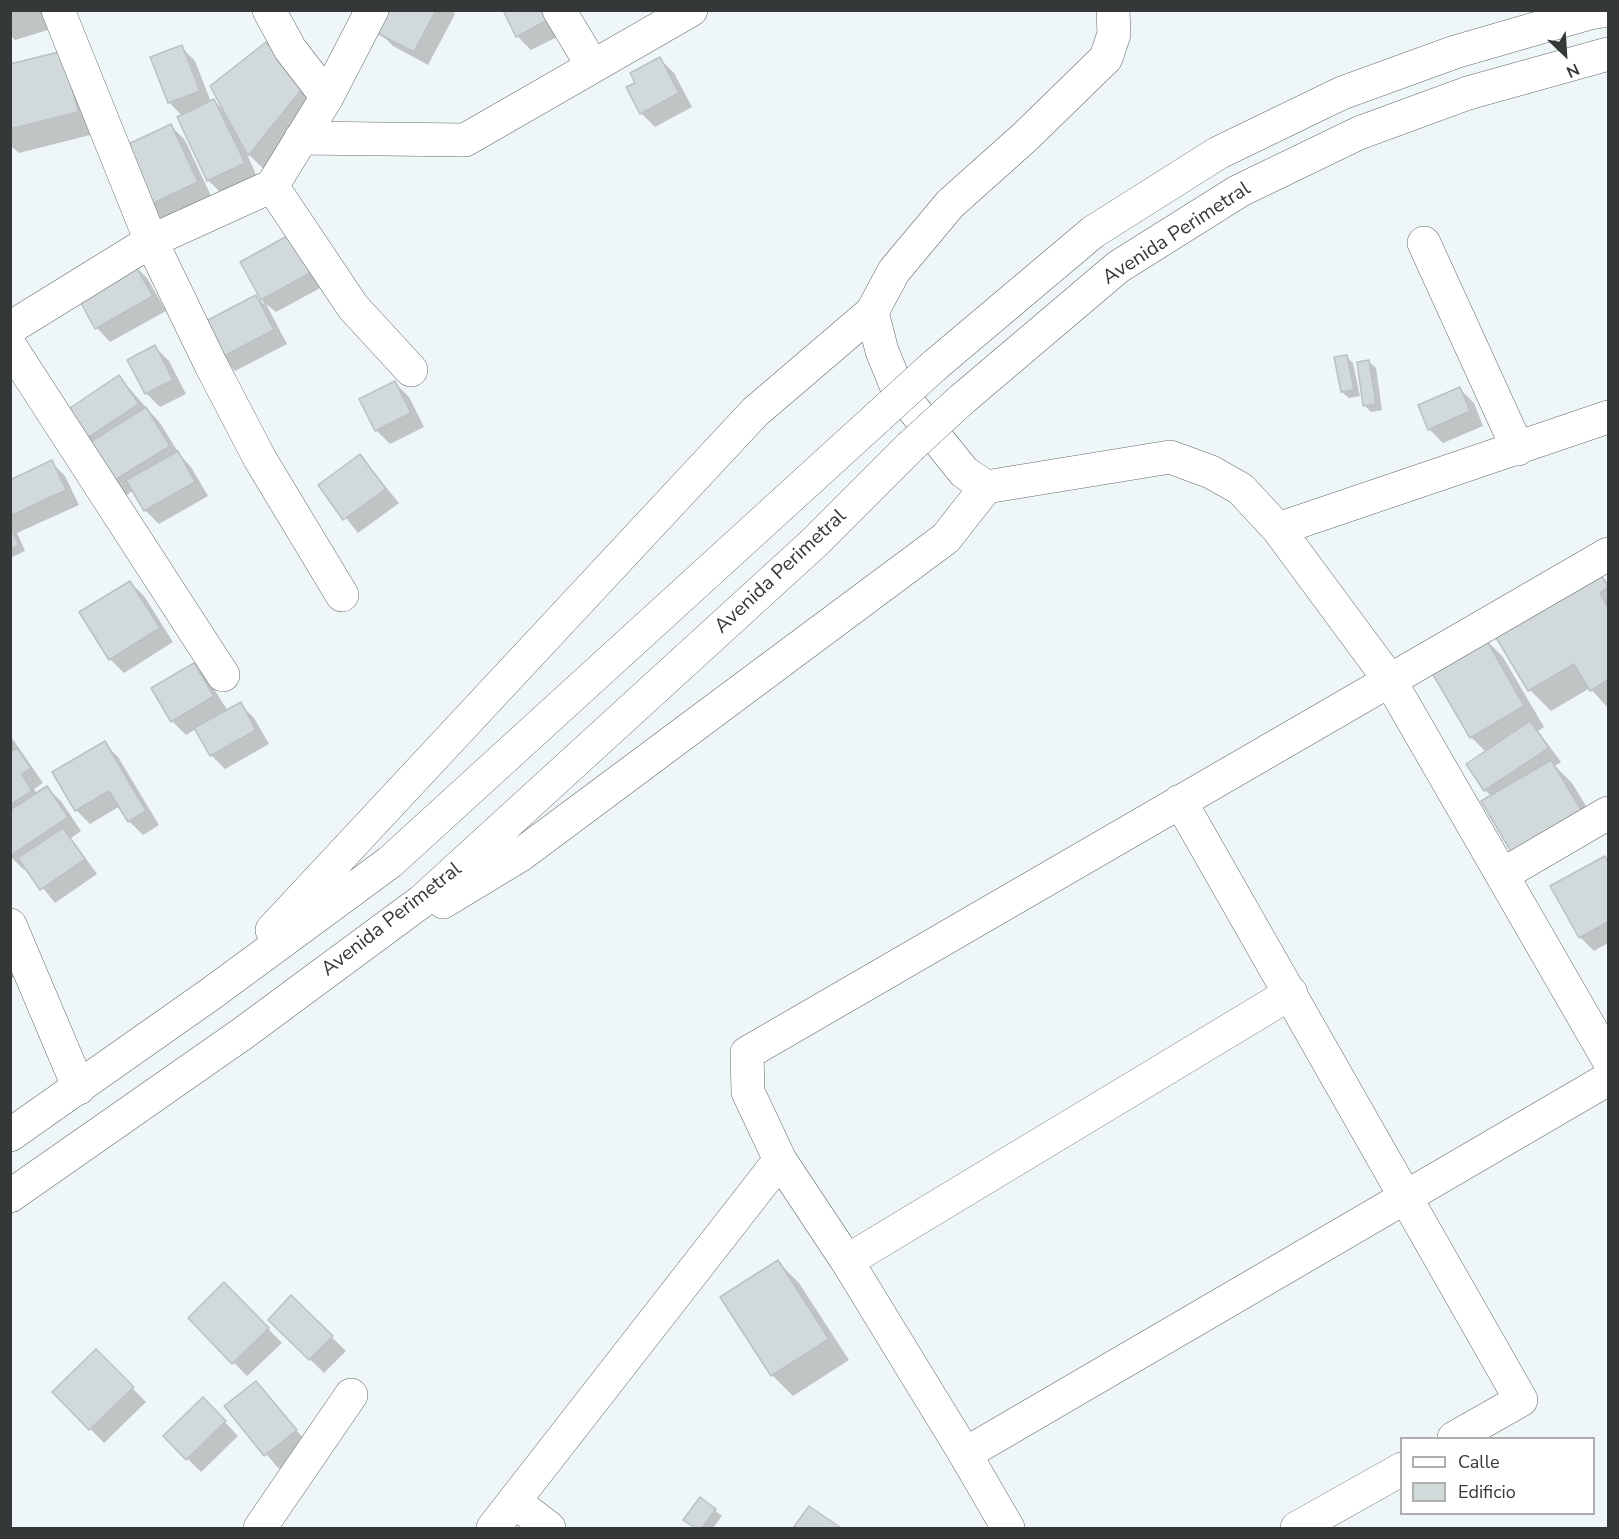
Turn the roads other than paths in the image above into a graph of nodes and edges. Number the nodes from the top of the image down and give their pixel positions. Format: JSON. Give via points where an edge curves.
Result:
{"nodes":[{"id":1,"x":58,"y":10,"type":"edge"},
{"id":2,"x":269,"y":10,"type":"edge"},
{"id":3,"x":372,"y":10,"type":"edge"},
{"id":4,"x":560,"y":10,"type":"edge"},
{"id":5,"x":692,"y":10,"type":"edge"},
{"id":6,"x":1113,"y":10,"type":"edge"},
{"id":7,"x":1607,"y":10,"type":"edge"},
{"id":8,"x":1608,"y":54,"type":"edge"},
{"id":9,"x":592,"y":65,"type":"junction"},
{"id":10,"x":327,"y":98,"type":"junction"},
{"id":11,"x":301,"y":138,"type":"junction"},
{"id":12,"x":272,"y":186,"type":"junction"},
{"id":13,"x":151,"y":240,"type":"junction"},
{"id":14,"x":1424,"y":243,"type":"dead end"},
{"id":15,"x":872,"y":312,"type":"junction"},
{"id":16,"x":10,"y":328,"type":"edge"},
{"id":17,"x":10,"y":346,"type":"edge"},
{"id":18,"x":411,"y":370,"type":"dead end"},
{"id":19,"x":1608,"y":417,"type":"edge"},
{"id":20,"x":1518,"y":448,"type":"junction"},
{"id":21,"x":987,"y":487,"type":"junction"},
{"id":22,"x":1278,"y":529,"type":"junction"},
{"id":23,"x":1608,"y":554,"type":"edge"},
{"id":24,"x":342,"y":596,"type":"dead end"},
{"id":25,"x":223,"y":675,"type":"dead end"},
{"id":26,"x":1389,"y":679,"type":"junction"},
{"id":27,"x":1180,"y":801,"type":"junction"},
{"id":28,"x":1608,"y":813,"type":"edge"},
{"id":29,"x":1502,"y":875,"type":"junction"},
{"id":30,"x":10,"y":925,"type":"edge"},
{"id":31,"x":306,"y":987,"type":"junction"},
{"id":32,"x":212,"y":993,"type":"junction"},
{"id":33,"x":1291,"y":993,"type":"junction"},
{"id":34,"x":1608,"y":1059,"type":"edge"},
{"id":35,"x":1608,"y":1079,"type":"edge"},
{"id":36,"x":79,"y":1088,"type":"junction"},
{"id":37,"x":10,"y":1135,"type":"edge"},
{"id":38,"x":780,"y":1160,"type":"junction"},
{"id":39,"x":1407,"y":1195,"type":"junction"},
{"id":40,"x":10,"y":1196,"type":"edge"},
{"id":41,"x":847,"y":1262,"type":"junction"},
{"id":42,"x":351,"y":1395,"type":"dead end"},
{"id":43,"x":1456,"y":1437,"type":"edge"},
{"id":44,"x":965,"y":1454,"type":"junction"},
{"id":45,"x":1400,"y":1470,"type":"edge"},
{"id":46,"x":514,"y":1501,"type":"junction"},
{"id":47,"x":260,"y":1528,"type":"edge"},
{"id":48,"x":493,"y":1528,"type":"edge"},
{"id":49,"x":549,"y":1528,"type":"edge"},
{"id":50,"x":1008,"y":1528,"type":"edge"},
{"id":51,"x":1297,"y":1528,"type":"edge"}],
"edges":[{"from":1,"to":13,"type":"street"},
{"from":2,"to":10,"type":"street","via":[[290,49]]},
{"from":3,"to":10,"type":"street"},
{"from":4,"to":9,"type":"street"},
{"from":5,"to":9,"type":"street"},
{"from":6,"to":15,"type":"street","via":[[1114,34],[1106,58],[950,204],[894,271]]},
{"from":7,"to":32,"type":"street","bridge":true,"via":[[1455,52],[1342,93],[1218,153],[1093,232],[934,366],[390,862]]},
{"from":8,"to":31,"type":"street","name":"Avenida Perimetral","bridge":true,"via":[[1468,93],[1359,133],[1239,191],[1118,267],[960,401],[815,542],[422,901]]},
{"from":9,"to":11,"type":"street","via":[[465,140]]},
{"from":10,"to":11,"type":"street"},
{"from":11,"to":12,"type":"street"},
{"from":12,"to":13,"type":"street"},
{"from":12,"to":18,"type":"street","via":[[353,307]]},
{"from":13,"to":16,"type":"street"},
{"from":13,"to":24,"type":"street","via":[[260,459]]},
{"from":14,"to":20,"type":"street"},
{"from":15,"to":21,"type":"street","via":[[898,390],[964,471]]},
{"from":15,"to":32,"type":"street","via":[[755,412]]},
{"from":17,"to":25,"type":"street"},
{"from":19,"to":20,"type":"street"},
{"from":20,"to":22,"type":"street"},
{"from":21,"to":22,"type":"street","via":[[1170,457],[1211,471],[1241,489]]},
{"from":21,"to":31,"type":"street","via":[[946,538],[519,856]]},
{"from":22,"to":26,"type":"street"},
{"from":23,"to":26,"type":"street"},
{"from":26,"to":27,"type":"street"},
{"from":26,"to":29,"type":"street"},
{"from":27,"to":33,"type":"street"},
{"from":27,"to":38,"type":"street","via":[[747,1053],[748,1092]]},
{"from":28,"to":29,"type":"street"},
{"from":29,"to":34,"type":"street"},
{"from":30,"to":36,"type":"street"},
{"from":31,"to":40,"type":"street","name":"Avenida Perimetral"},
{"from":32,"to":36,"type":"street"},
{"from":33,"to":39,"type":"street"},
{"from":33,"to":41,"type":"street"},
{"from":35,"to":39,"type":"street"},
{"from":36,"to":37,"type":"street"},
{"from":38,"to":41,"type":"street"},
{"from":38,"to":46,"type":"street"},
{"from":39,"to":43,"type":"street","via":[[1521,1400]]},
{"from":39,"to":44,"type":"street"},
{"from":41,"to":44,"type":"street"},
{"from":42,"to":47,"type":"street"},
{"from":44,"to":50,"type":"street"},
{"from":45,"to":51,"type":"street"},
{"from":46,"to":48,"type":"street"},
{"from":46,"to":49,"type":"street"}]}
